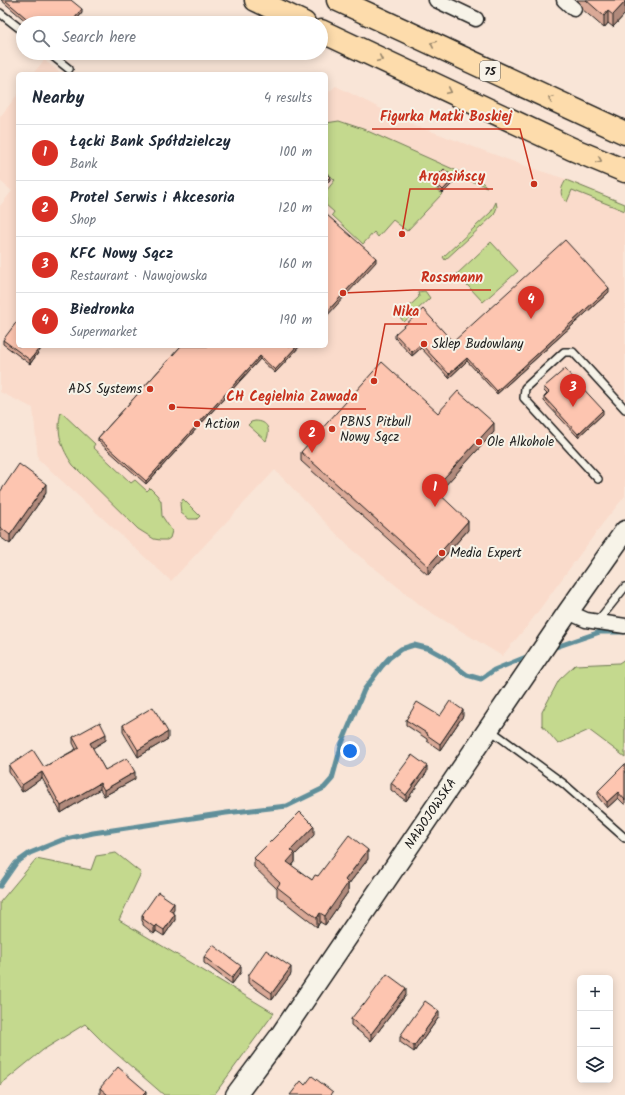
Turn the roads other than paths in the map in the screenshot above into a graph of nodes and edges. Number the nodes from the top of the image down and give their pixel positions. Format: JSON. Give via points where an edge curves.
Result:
{"nodes":[{"id":1,"x":256,"y":0,"type":"edge"},
{"id":2,"x":338,"y":0,"type":"edge"},
{"id":3,"x":436,"y":0,"type":"edge"},
{"id":4,"x":0,"y":13,"type":"edge"},
{"id":5,"x":289,"y":16,"type":"edge"},
{"id":6,"x":476,"y":19,"type":"dead end"},
{"id":7,"x":16,"y":26,"type":"edge"},
{"id":8,"x":328,"y":34,"type":"edge"},
{"id":9,"x":58,"y":60,"type":"edge"},
{"id":10,"x":69,"y":69,"type":"dead end"},
{"id":11,"x":625,"y":133,"type":"edge"},
{"id":12,"x":625,"y":171,"type":"edge"},
{"id":13,"x":625,"y":409,"type":"edge"},
{"id":14,"x":598,"y":479,"type":"dead end"},
{"id":15,"x":625,"y":531,"type":"edge"},
{"id":16,"x":625,"y":586,"type":"edge"},
{"id":17,"x":568,"y":612,"type":"junction"},
{"id":18,"x":597,"y":622,"type":"junction"},
{"id":19,"x":625,"y":626,"type":"edge"},
{"id":20,"x":488,"y":729,"type":"junction"},
{"id":21,"x":625,"y":838,"type":"edge"},
{"id":22,"x":236,"y":1095,"type":"edge"}],
"edges":[{"from":1,"to":5,"type":"main road"},
{"from":11,"to":2,"type":"main road","number":"75","one_way":true},
{"from":3,"to":6,"type":"street"},
{"from":4,"to":7,"type":"lane"},
{"from":8,"to":12,"type":"main road","one_way":true,"via":[[565,146]]},
{"from":9,"to":10,"type":"lane"},
{"from":13,"to":14,"type":"lane","via":[[572,352],[564,352],[525,388],[524,398]]},
{"from":15,"to":17,"type":"street","name":"NAWOJOWSKA"},
{"from":16,"to":18,"type":"lane"},
{"from":17,"to":18,"type":"street"},
{"from":17,"to":20,"type":"street","name":"NAWOJOWSKA"},
{"from":18,"to":19,"type":"street"},
{"from":20,"to":21,"type":"lane","via":[[564,784]]},
{"from":20,"to":22,"type":"street","name":"NAWOJOWSKA","via":[[280,1036]]}]}
